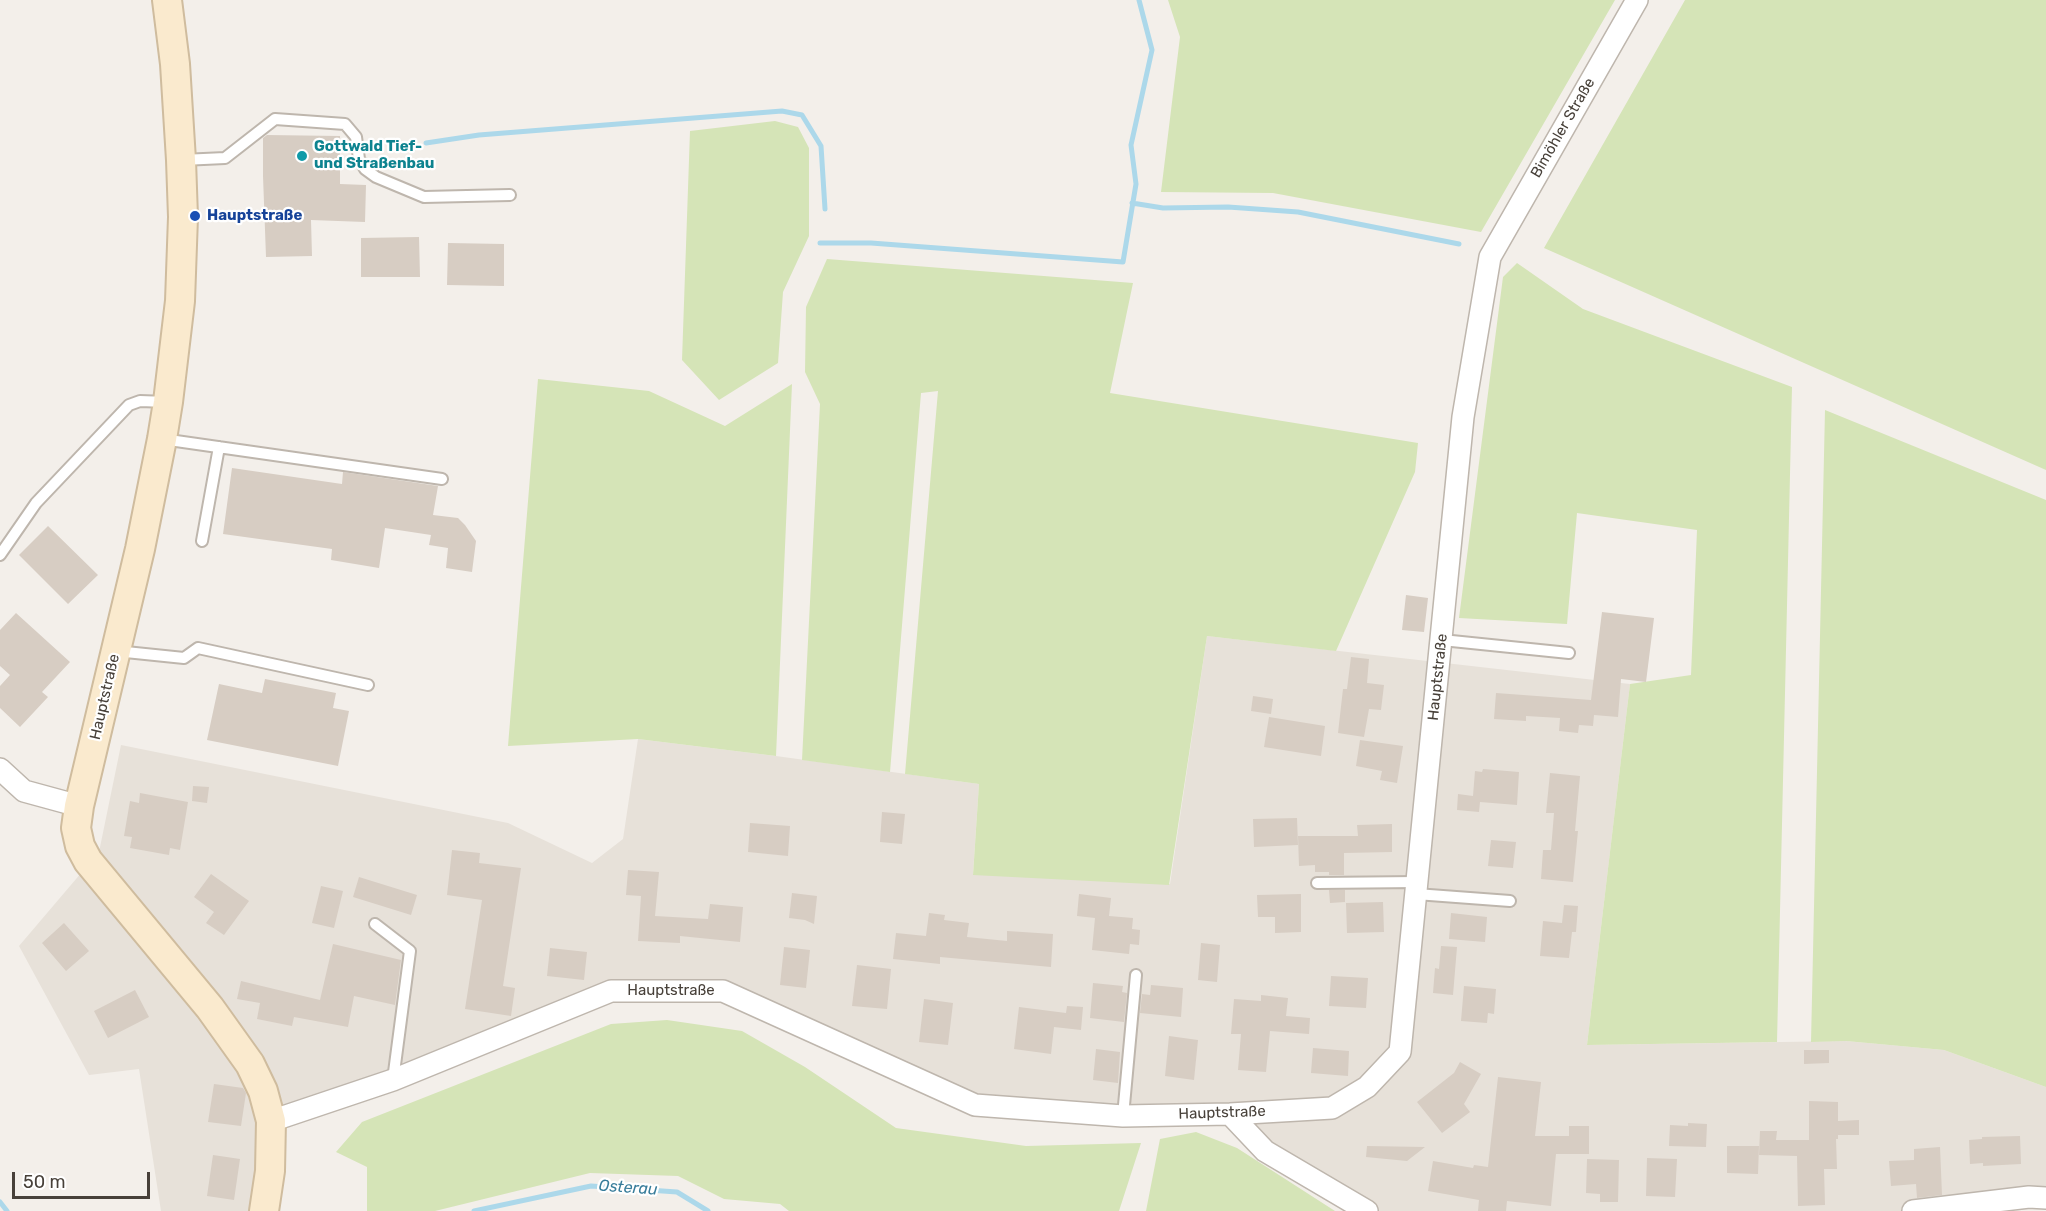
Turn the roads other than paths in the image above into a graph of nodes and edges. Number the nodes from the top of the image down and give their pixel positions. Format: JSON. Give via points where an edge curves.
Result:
{"nodes":[{"id":1,"x":166,"y":0,"type":"edge"},
{"id":2,"x":1636,"y":0,"type":"edge"},
{"id":3,"x":182,"y":160,"type":"junction"},
{"id":4,"x":510,"y":195,"type":"dead end"},
{"id":5,"x":1490,"y":257,"type":"joint"},
{"id":6,"x":168,"y":402,"type":"junction"},
{"id":7,"x":162,"y":439,"type":"junction"},
{"id":8,"x":219,"y":447,"type":"junction"},
{"id":9,"x":442,"y":479,"type":"dead end"},
{"id":10,"x":202,"y":541,"type":"dead end"},
{"id":11,"x":0,"y":555,"type":"edge"},
{"id":12,"x":1442,"y":640,"type":"junction"},
{"id":13,"x":116,"y":651,"type":"junction"},
{"id":14,"x":1569,"y":653,"type":"dead end"},
{"id":15,"x":368,"y":686,"type":"dead end"},
{"id":16,"x":0,"y":769,"type":"edge"},
{"id":17,"x":79,"y":806,"type":"junction"},
{"id":18,"x":1317,"y":884,"type":"dead end"},
{"id":19,"x":1417,"y":888,"type":"junction"},
{"id":20,"x":1509,"y":901,"type":"dead end"},
{"id":21,"x":375,"y":924,"type":"dead end"},
{"id":22,"x":1136,"y":975,"type":"dead end"},
{"id":23,"x":393,"y":1080,"type":"junction"},
{"id":24,"x":1230,"y":1114,"type":"junction"},
{"id":25,"x":1123,"y":1116,"type":"junction"},
{"id":26,"x":271,"y":1120,"type":"junction"},
{"id":27,"x":2046,"y":1198,"type":"edge"},
{"id":28,"x":264,"y":1211,"type":"edge"},
{"id":29,"x":1367,"y":1211,"type":"edge"},
{"id":30,"x":1913,"y":1211,"type":"edge"}],
"edges":[{"from":1,"to":3,"type":"street","name":"Hauptstraße"},
{"from":2,"to":5,"type":"street","name":"Bimöhler Straße"},
{"from":3,"to":4,"type":"lane","via":[[225,158],[275,119],[345,124],[356,137],[359,159],[376,177],[424,197]]},
{"from":3,"to":6,"type":"street","name":"Hauptstraße","via":[[180,301]]},
{"from":5,"to":12,"type":"street","name":"Hauptstraße","via":[[1463,417]]},
{"from":6,"to":7,"type":"street","name":"Hauptstraße"},
{"from":6,"to":11,"type":"lane","via":[[140,401],[129,405],[36,503]]},
{"from":7,"to":8,"type":"lane"},
{"from":7,"to":13,"type":"street","name":"Hauptstraße"},
{"from":8,"to":9,"type":"lane"},
{"from":8,"to":10,"type":"lane"},
{"from":12,"to":14,"type":"lane"},
{"from":12,"to":19,"type":"street","name":"Hauptstraße"},
{"from":13,"to":15,"type":"lane","via":[[184,658],[198,648]]},
{"from":13,"to":17,"type":"street","name":"Hauptstraße"},
{"from":16,"to":17,"type":"street","via":[[24,791]]},
{"from":17,"to":26,"type":"street","name":"Hauptstraße","via":[[76,828],[88,861],[210,1008],[250,1064]]},
{"from":18,"to":19,"type":"lane"},
{"from":19,"to":20,"type":"lane"},
{"from":19,"to":24,"type":"street","name":"Hauptstraße","via":[[1400,1052],[1368,1087],[1332,1108]]},
{"from":21,"to":23,"type":"lane","via":[[410,951]]},
{"from":22,"to":25,"type":"lane"},
{"from":23,"to":25,"type":"street","name":"Hauptstraße","via":[[611,992],[723,991],[975,1105]]},
{"from":23,"to":26,"type":"street","name":"Hauptstraße"},
{"from":24,"to":25,"type":"street","name":"Hauptstraße"},
{"from":24,"to":29,"type":"street","via":[[1265,1151]]},
{"from":26,"to":28,"type":"street","name":"Hauptstraße"},
{"from":27,"to":30,"type":"street"}]}
